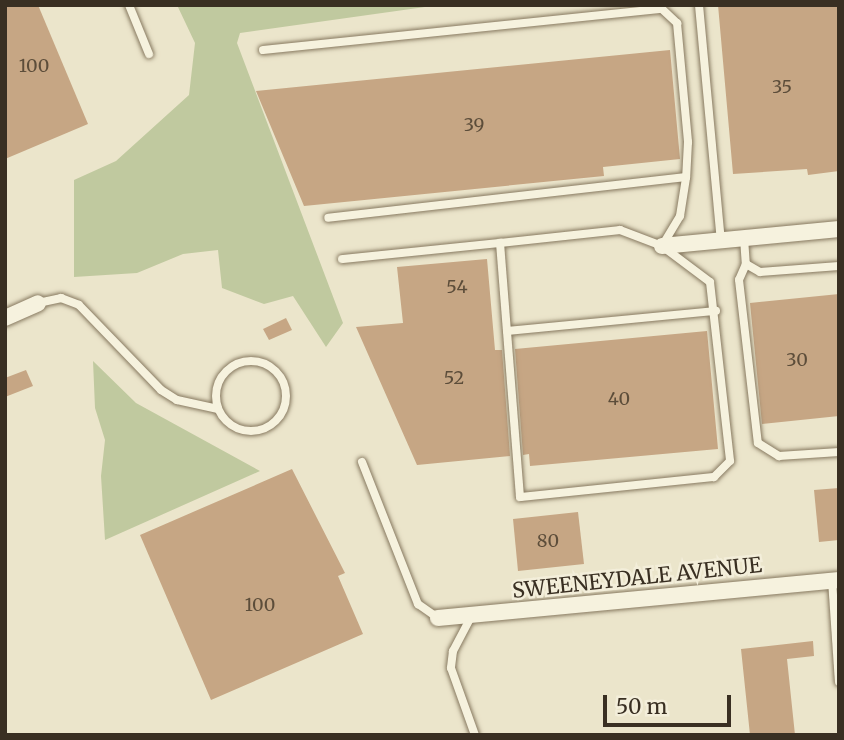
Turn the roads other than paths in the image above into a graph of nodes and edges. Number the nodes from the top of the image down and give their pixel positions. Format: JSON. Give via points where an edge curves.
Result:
{"nodes":[{"id":1,"x":129,"y":5,"type":"edge"},
{"id":2,"x":699,"y":5,"type":"edge"},
{"id":3,"x":262,"y":50,"type":"dead end"},
{"id":4,"x":149,"y":54,"type":"dead end"},
{"id":5,"x":686,"y":177,"type":"junction"},
{"id":6,"x":328,"y":218,"type":"dead end"},
{"id":7,"x":839,"y":229,"type":"edge"},
{"id":8,"x":744,"y":238,"type":"junction"},
{"id":9,"x":721,"y":240,"type":"junction"},
{"id":10,"x":500,"y":243,"type":"junction"},
{"id":11,"x":662,"y":246,"type":"junction"},
{"id":12,"x":342,"y":259,"type":"dead end"},
{"id":13,"x":746,"y":264,"type":"junction"},
{"id":14,"x":839,"y":266,"type":"edge"},
{"id":15,"x":38,"y":303,"type":"joint"},
{"id":16,"x":716,"y":311,"type":"junction"},
{"id":17,"x":5,"y":318,"type":"edge"},
{"id":18,"x":507,"y":331,"type":"junction"},
{"id":19,"x":218,"y":409,"type":"junction"},
{"id":20,"x":839,"y":452,"type":"edge"},
{"id":21,"x":362,"y":462,"type":"dead end"},
{"id":22,"x":836,"y":580,"type":"edge"},
{"id":23,"x":472,"y":615,"type":"junction"},
{"id":24,"x":438,"y":618,"type":"joint"},
{"id":25,"x":839,"y":682,"type":"edge"},
{"id":26,"x":475,"y":735,"type":"edge"}],
"edges":[{"from":1,"to":4,"type":"lane"},
{"from":2,"to":9,"type":"lane"},
{"from":3,"to":5,"type":"lane","via":[[662,9],[677,23],[688,142]]},
{"from":5,"to":6,"type":"lane"},
{"from":5,"to":11,"type":"lane","via":[[680,216]]},
{"from":7,"to":8,"type":"street"},
{"from":8,"to":9,"type":"street"},
{"from":8,"to":13,"type":"lane"},
{"from":9,"to":11,"type":"street"},
{"from":10,"to":11,"type":"lane","via":[[620,230]]},
{"from":10,"to":12,"type":"lane"},
{"from":10,"to":18,"type":"lane"},
{"from":11,"to":16,"type":"lane","via":[[710,282]]},
{"from":13,"to":14,"type":"lane","via":[[760,272]]},
{"from":13,"to":20,"type":"lane","via":[[739,279],[758,443],[779,456]]},
{"from":15,"to":17,"type":"street"},
{"from":15,"to":19,"type":"lane","via":[[61,298],[79,305],[161,390],[177,400]]},
{"from":16,"to":18,"type":"lane"},
{"from":16,"to":18,"type":"lane","via":[[731,449],[724,470],[714,477],[520,497]]},
{"from":19,"to":19,"type":"lane","via":[[244,430],[266,427],[282,412],[286,400],[281,377],[263,362],[239,362],[221,377]]},
{"from":21,"to":24,"type":"lane","via":[[418,604]]},
{"from":22,"to":23,"type":"street","name":"SWEENEYDALE AVENUE"},
{"from":22,"to":25,"type":"lane"},
{"from":23,"to":24,"type":"street","name":"SWEENEYDALE AVENUE"},
{"from":23,"to":26,"type":"lane","via":[[453,651],[451,668]]}]}
